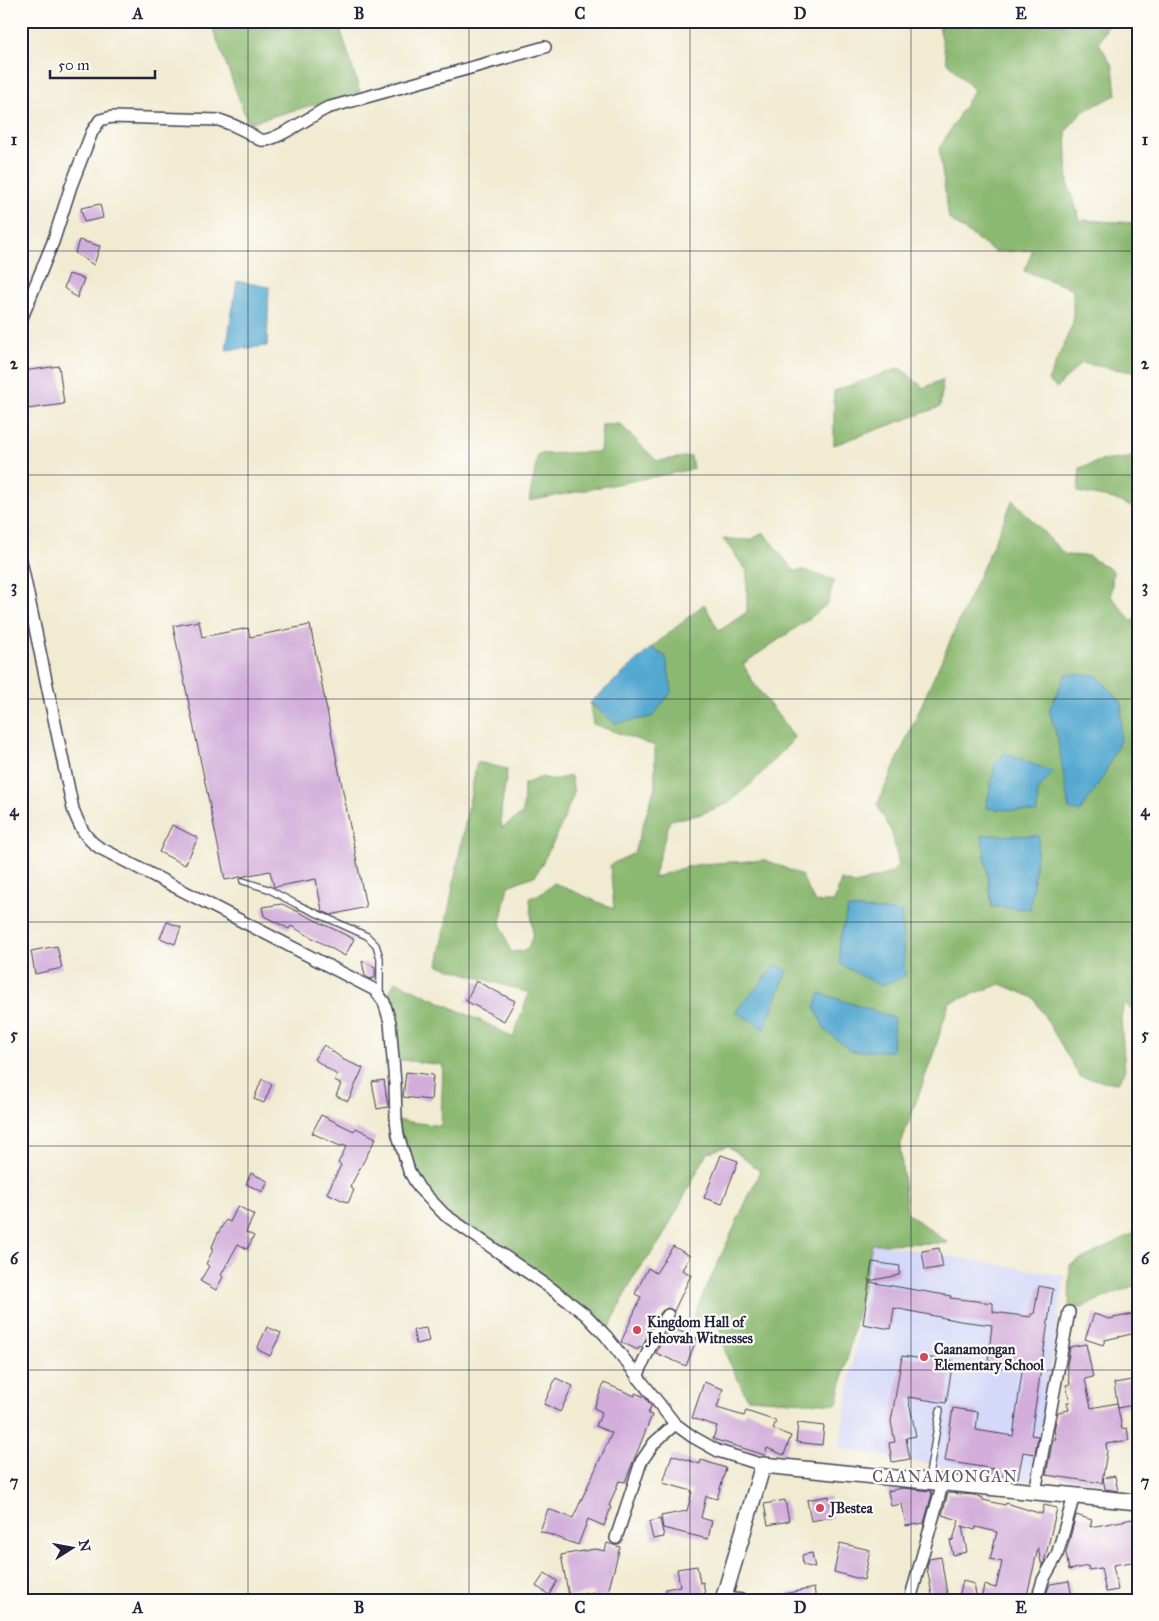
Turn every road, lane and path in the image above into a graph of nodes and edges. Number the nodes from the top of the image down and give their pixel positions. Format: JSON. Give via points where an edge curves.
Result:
{"nodes":[{"id":1,"x":545,"y":47,"type":"dead end"},
{"id":2,"x":21,"y":320,"type":"edge"},
{"id":3,"x":21,"y":561,"type":"edge"},
{"id":4,"x":243,"y":881,"type":"dead end"},
{"id":5,"x":380,"y":995,"type":"junction"},
{"id":6,"x":1069,"y":1312,"type":"dead end"},
{"id":7,"x":668,"y":1315,"type":"dead end"},
{"id":8,"x":637,"y":1377,"type":"junction"},
{"id":9,"x":940,"y":1410,"type":"dead end"},
{"id":10,"x":674,"y":1424,"type":"junction"},
{"id":11,"x":763,"y":1465,"type":"junction"},
{"id":12,"x":935,"y":1481,"type":"junction"},
{"id":13,"x":1035,"y":1492,"type":"junction"},
{"id":14,"x":1074,"y":1496,"type":"junction"},
{"id":15,"x":1138,"y":1502,"type":"edge"},
{"id":16,"x":616,"y":1538,"type":"dead end"},
{"id":17,"x":723,"y":1599,"type":"edge"},
{"id":18,"x":742,"y":1600,"type":"edge"},
{"id":19,"x":910,"y":1600,"type":"edge"},
{"id":20,"x":1037,"y":1600,"type":"edge"}],
"edges":[{"from":1,"to":2,"type":"street","via":[[327,108],[270,140],[261,140],[219,120],[112,117],[100,120],[92,132]]},
{"from":3,"to":5,"type":"street","via":[[73,809],[87,837],[100,848]]},
{"from":4,"to":5,"type":"lane","via":[[268,889],[367,936],[376,945],[380,958]]},
{"from":5,"to":8,"type":"street","via":[[390,1022],[398,1135],[409,1171],[419,1188],[445,1216],[586,1315]]},
{"from":6,"to":13,"type":"street"},
{"from":7,"to":8,"type":"street","via":[[658,1329]]},
{"from":8,"to":10,"type":"street"},
{"from":9,"to":12,"type":"lane"},
{"from":10,"to":11,"type":"street","via":[[718,1451]]},
{"from":10,"to":16,"type":"street","via":[[640,1462]]},
{"from":11,"to":12,"type":"street"},
{"from":11,"to":17,"type":"street"},
{"from":12,"to":13,"type":"street"},
{"from":12,"to":19,"type":"street"},
{"from":13,"to":14,"type":"street"},
{"from":14,"to":15,"type":"street"},
{"from":14,"to":20,"type":"street","via":[[1057,1555],[1043,1580]]},
{"from":17,"to":18,"type":"street"}]}
